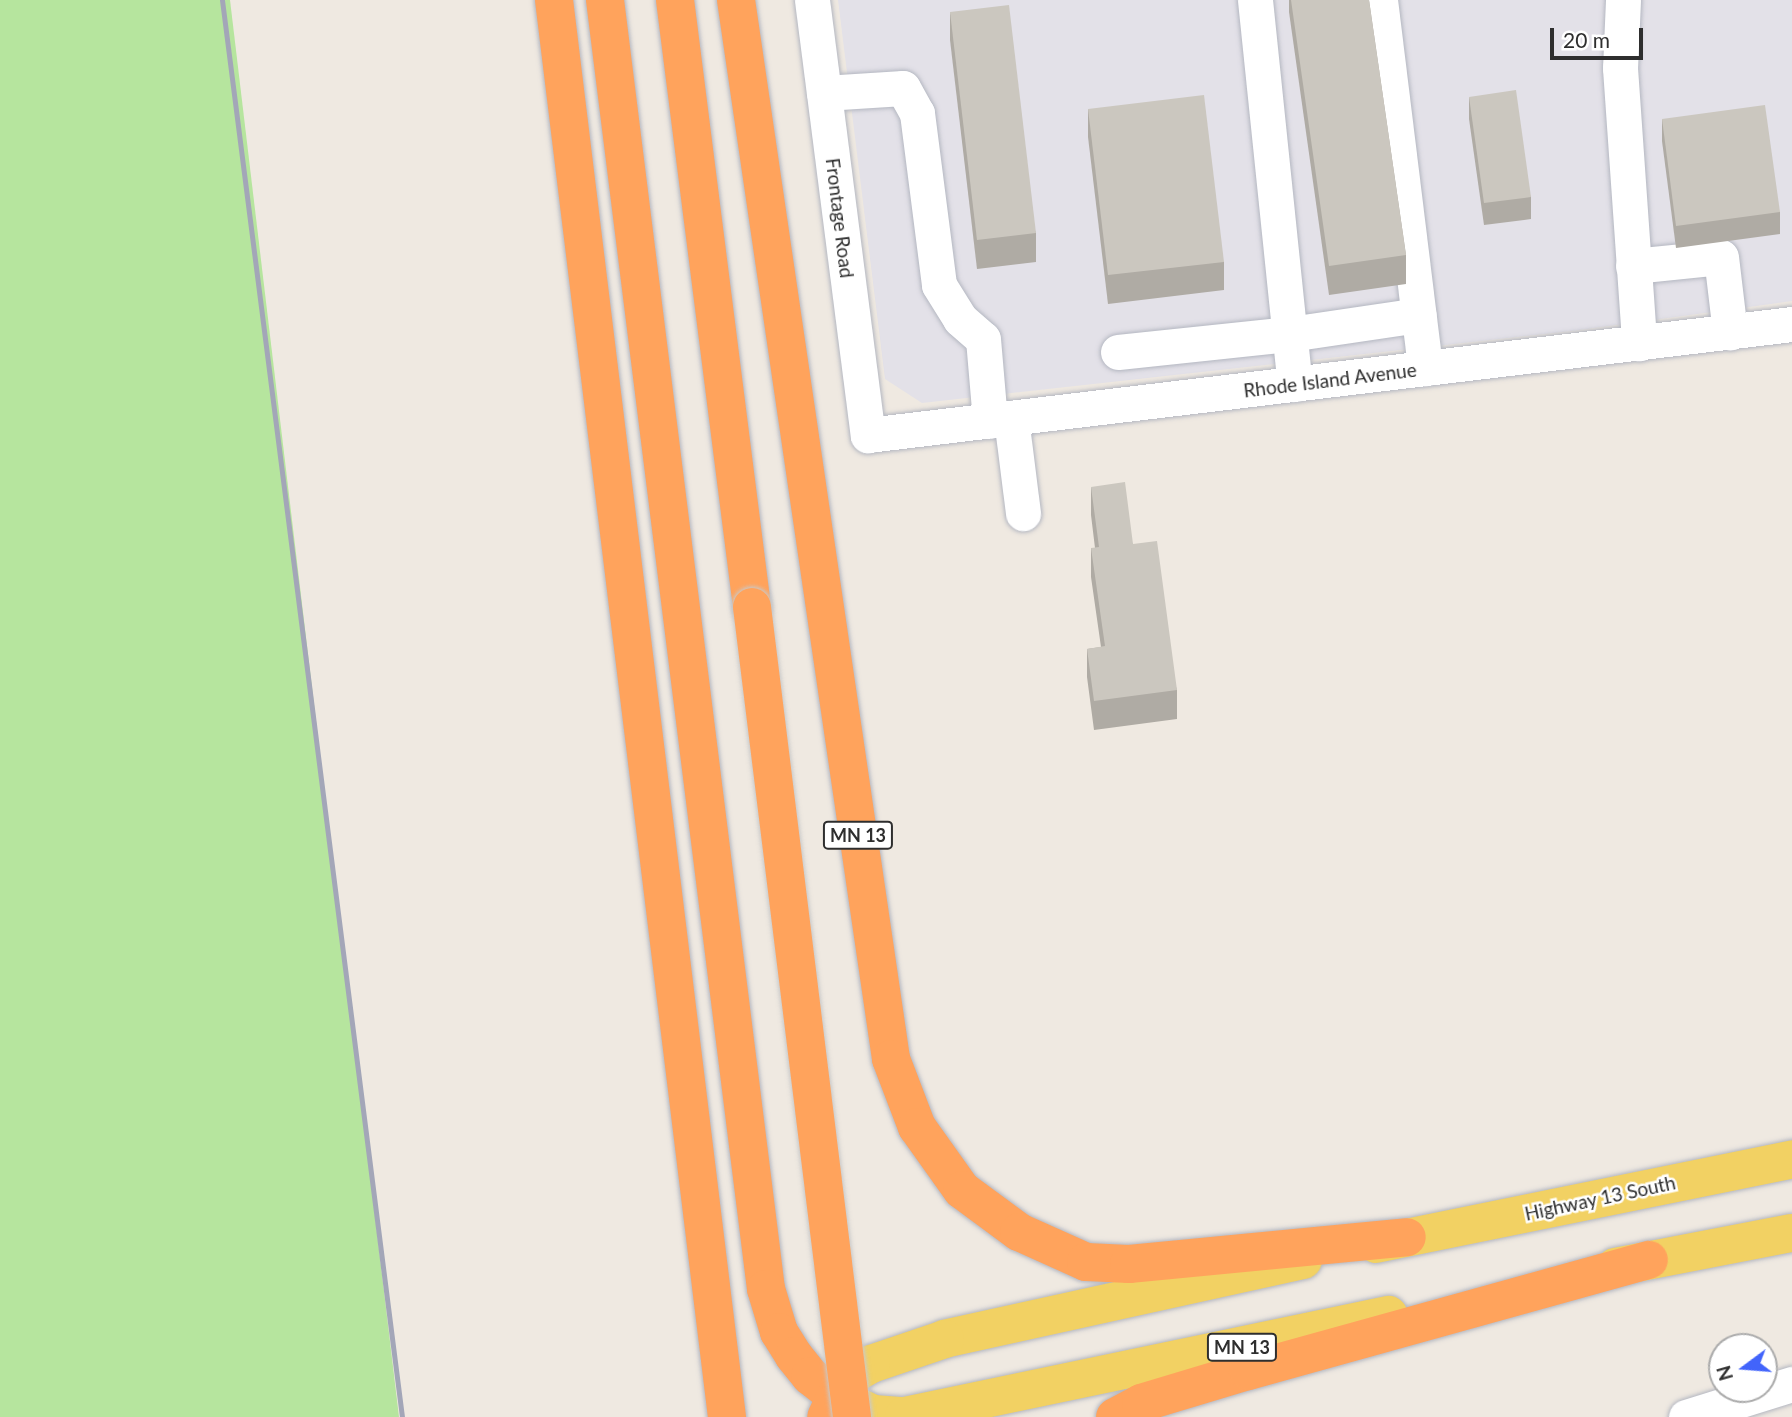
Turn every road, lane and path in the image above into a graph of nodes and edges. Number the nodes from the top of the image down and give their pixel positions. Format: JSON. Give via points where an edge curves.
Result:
{"nodes":[{"id":1,"x":554,"y":0,"type":"edge"},
{"id":2,"x":605,"y":0,"type":"edge"},
{"id":3,"x":675,"y":0,"type":"edge"},
{"id":4,"x":736,"y":0,"type":"edge"},
{"id":5,"x":812,"y":0,"type":"edge"},
{"id":6,"x":1255,"y":0,"type":"edge"},
{"id":7,"x":1380,"y":0,"type":"edge"},
{"id":8,"x":1623,"y":0,"type":"edge"},
{"id":9,"x":824,"y":93,"type":"junction"},
{"id":10,"x":1633,"y":266,"type":"junction"},
{"id":11,"x":1419,"y":315,"type":"junction"},
{"id":12,"x":1792,"y":324,"type":"edge"},
{"id":13,"x":1730,"y":332,"type":"junction"},
{"id":14,"x":1290,"y":334,"type":"junction"},
{"id":15,"x":1639,"y":343,"type":"junction"},
{"id":16,"x":1118,"y":352,"type":"dead end"},
{"id":17,"x":1425,"y":368,"type":"junction"},
{"id":18,"x":1295,"y":384,"type":"junction"},
{"id":19,"x":1001,"y":419,"type":"junction"},
{"id":20,"x":868,"y":435,"type":"joint"},
{"id":21,"x":1023,"y":513,"type":"dead end"},
{"id":22,"x":1792,"y":1159,"type":"edge"},
{"id":23,"x":1792,"y":1233,"type":"edge"},
{"id":24,"x":1407,"y":1237,"type":"junction"},
{"id":25,"x":1649,"y":1260,"type":"junction"},
{"id":26,"x":1792,"y":1384,"type":"edge"},
{"id":27,"x":838,"y":1410,"type":"edge"},
{"id":28,"x":727,"y":1417,"type":"edge"},
{"id":29,"x":1115,"y":1417,"type":"edge"},
{"id":30,"x":1686,"y":1417,"type":"edge"}],
"edges":[{"from":1,"to":28,"type":"highway"},
{"from":2,"to":27,"type":"highway","number":"MN 13","via":[[766,1289],[779,1332]]},
{"from":3,"to":27,"type":"highway","bridge":true,"via":[[752,607]]},
{"from":4,"to":24,"type":"highway","number":"MN 13","via":[[891,1059],[916,1127],[962,1190],[1019,1232],[1086,1262],[1129,1264]]},
{"from":5,"to":9,"type":"street","name":"Frontage Road"},
{"from":6,"to":14,"type":"street"},
{"from":7,"to":11,"type":"street"},
{"from":8,"to":10,"type":"street","via":[[1619,68]]},
{"from":9,"to":19,"type":"street","via":[[903,88],[917,113],[939,285],[960,319],[982,339]]},
{"from":9,"to":20,"type":"street","name":"Frontage Road"},
{"from":10,"to":13,"type":"street","via":[[1721,257]]},
{"from":10,"to":15,"type":"street"},
{"from":11,"to":14,"type":"street"},
{"from":11,"to":17,"type":"street"},
{"from":12,"to":13,"type":"street","name":"Rhode Island Avenue"},
{"from":13,"to":15,"type":"street","name":"Rhode Island Avenue"},
{"from":14,"to":16,"type":"street"},
{"from":14,"to":18,"type":"street"},
{"from":15,"to":17,"type":"street","name":"Rhode Island Avenue"},
{"from":17,"to":18,"type":"street","name":"Rhode Island Avenue"},
{"from":18,"to":19,"type":"street","name":"Rhode Island Avenue"},
{"from":19,"to":20,"type":"street","name":"Rhode Island Avenue"},
{"from":19,"to":21,"type":"street"},
{"from":22,"to":24,"type":"main road","name":"Highway 13 South","number":"MN 13"},
{"from":23,"to":25,"type":"main road","number":"MN 13"},
{"from":24,"to":27,"type":"main road","name":"Highway 13 South","via":[[945,1339],[857,1372]]},
{"from":25,"to":27,"type":"main road","number":"MN 13","via":[[904,1416]]},
{"from":25,"to":29,"type":"highway","via":[[1236,1374],[1141,1404]]},
{"from":26,"to":30,"type":"street"}]}
